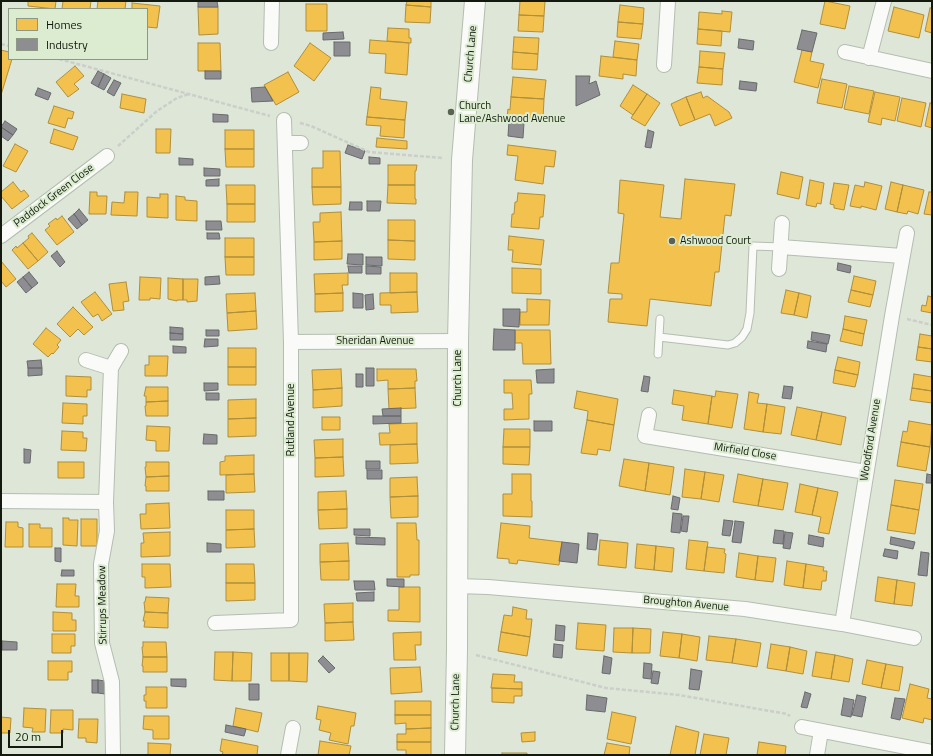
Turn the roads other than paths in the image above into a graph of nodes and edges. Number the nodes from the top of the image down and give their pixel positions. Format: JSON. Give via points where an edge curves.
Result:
{"nodes":[{"id":1,"x":272,"y":1,"type":"edge"},
{"id":2,"x":475,"y":1,"type":"edge"},
{"id":3,"x":668,"y":1,"type":"edge"},
{"id":4,"x":884,"y":1,"type":"edge"},
{"id":5,"x":271,"y":44,"type":"dead end"},
{"id":6,"x":846,"y":52,"type":"dead end"},
{"id":7,"x":869,"y":58,"type":"junction"},
{"id":8,"x":664,"y":65,"type":"dead end"},
{"id":9,"x":932,"y":71,"type":"edge"},
{"id":10,"x":284,"y":120,"type":"road end"},
{"id":11,"x":284,"y":143,"type":"junction"},
{"id":12,"x":301,"y":143,"type":"dead end"},
{"id":13,"x":108,"y":156,"type":"road end"},
{"id":14,"x":782,"y":223,"type":"dead end"},
{"id":15,"x":907,"y":233,"type":"dead end"},
{"id":16,"x":1,"y":236,"type":"edge"},
{"id":17,"x":781,"y":247,"type":"junction"},
{"id":18,"x":902,"y":256,"type":"junction"},
{"id":19,"x":779,"y":269,"type":"dead end"},
{"id":20,"x":660,"y":319,"type":"dead end"},
{"id":21,"x":659,"y":337,"type":"junction"},
{"id":22,"x":458,"y":341,"type":"junction"},
{"id":23,"x":291,"y":342,"type":"junction"},
{"id":24,"x":121,"y":351,"type":"dead end"},
{"id":25,"x":658,"y":354,"type":"dead end"},
{"id":26,"x":86,"y":360,"type":"dead end"},
{"id":27,"x":111,"y":368,"type":"junction"},
{"id":28,"x":648,"y":415,"type":"dead end"},
{"id":29,"x":866,"y":472,"type":"junction"},
{"id":30,"x":1,"y":501,"type":"edge"},
{"id":31,"x":106,"y":502,"type":"junction"},
{"id":32,"x":457,"y":586,"type":"junction"},
{"id":33,"x":215,"y":623,"type":"dead end"},
{"id":34,"x":842,"y":624,"type":"junction"},
{"id":35,"x":914,"y":638,"type":"dead end"},
{"id":36,"x":802,"y":727,"type":"road end"},
{"id":37,"x":293,"y":728,"type":"dead end"},
{"id":38,"x":821,"y":731,"type":"junction"},
{"id":39,"x":932,"y":752,"type":"edge"},
{"id":40,"x":113,"y":755,"type":"edge"},
{"id":41,"x":288,"y":755,"type":"edge"},
{"id":42,"x":455,"y":755,"type":"edge"},
{"id":43,"x":817,"y":755,"type":"edge"}],
"edges":[{"from":1,"to":5,"type":"street"},
{"from":2,"to":22,"type":"main road","name":"Church Lane","via":[[462,160]]},
{"from":3,"to":8,"type":"street"},
{"from":4,"to":7,"type":"street"},
{"from":6,"to":7,"type":"street"},
{"from":7,"to":9,"type":"street"},
{"from":10,"to":11,"type":"street","name":"Rutland Avenue"},
{"from":11,"to":12,"type":"street"},
{"from":11,"to":23,"type":"street","name":"Rutland Avenue"},
{"from":13,"to":16,"type":"street","name":"Paddock Green Close"},
{"from":14,"to":17,"type":"street"},
{"from":15,"to":18,"type":"street","name":"Woodford Avenue"},
{"from":17,"to":18,"type":"street"},
{"from":17,"to":19,"type":"street"},
{"from":17,"to":21,"type":"lane","via":[[752,246],[750,313],[747,329],[735,343],[728,345]]},
{"from":18,"to":29,"type":"street","name":"Woodford Avenue"},
{"from":20,"to":21,"type":"lane"},
{"from":21,"to":25,"type":"lane"},
{"from":22,"to":23,"type":"street","name":"Sheridan Avenue"},
{"from":22,"to":32,"type":"main road","name":"Church Lane"},
{"from":23,"to":33,"type":"street","name":"Rutland Avenue","via":[[291,620]]},
{"from":24,"to":27,"type":"street","name":"Stirrups Meadow"},
{"from":26,"to":27,"type":"street"},
{"from":27,"to":31,"type":"street","name":"Stirrups Meadow"},
{"from":28,"to":29,"type":"street","name":"Mirfield Close","via":[[645,436]]},
{"from":29,"to":34,"type":"street","name":"Woodford Avenue"},
{"from":30,"to":31,"type":"street"},
{"from":31,"to":40,"type":"street","name":"Stirrups Meadow","via":[[107,532],[101,564],[102,643],[112,682]]},
{"from":32,"to":34,"type":"street","name":"Broughton Avenue","via":[[496,587],[746,609]]},
{"from":32,"to":42,"type":"main road","name":"Church Lane"},
{"from":34,"to":35,"type":"street","name":"Broughton Avenue"},
{"from":36,"to":38,"type":"street"},
{"from":37,"to":41,"type":"street"},
{"from":38,"to":39,"type":"street"},
{"from":38,"to":43,"type":"street"}]}
